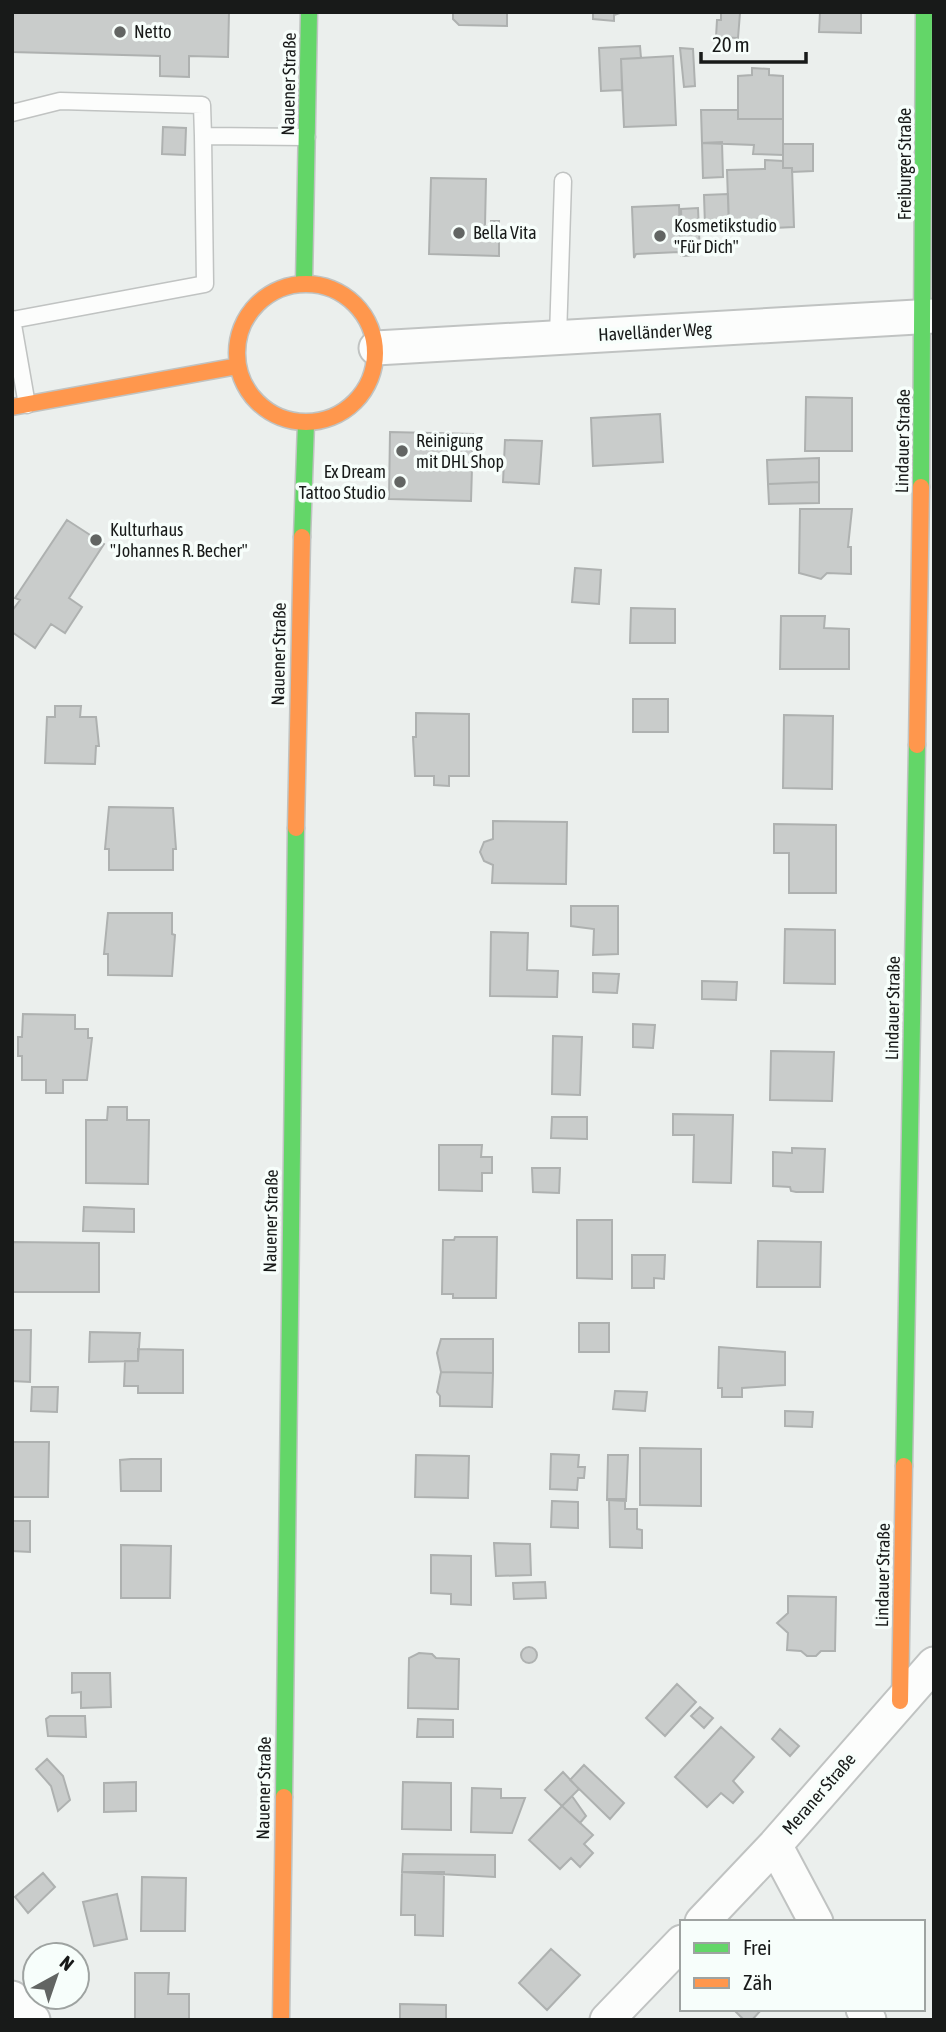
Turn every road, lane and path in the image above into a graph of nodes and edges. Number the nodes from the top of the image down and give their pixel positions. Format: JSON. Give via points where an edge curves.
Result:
{"nodes":[{"id":1,"x":309,"y":12,"type":"edge"},
{"id":2,"x":924,"y":12,"type":"edge"},
{"id":3,"x":12,"y":113,"type":"edge"},
{"id":4,"x":203,"y":136,"type":"junction"},
{"id":5,"x":307,"y":136,"type":"junction"},
{"id":6,"x":563,"y":181,"type":"dead end"},
{"id":7,"x":304,"y":283,"type":"junction"},
{"id":8,"x":929,"y":316,"type":"edge"},
{"id":9,"x":12,"y":320,"type":"edge"},
{"id":10,"x":558,"y":337,"type":"junction"},
{"id":11,"x":376,"y":348,"type":"junction"},
{"id":12,"x":238,"y":366,"type":"junction"},
{"id":13,"x":19,"y":406,"type":"edge"},
{"id":14,"x":306,"y":423,"type":"junction"},
{"id":15,"x":934,"y":1664,"type":"edge"},
{"id":16,"x":900,"y":1701,"type":"junction"},
{"id":17,"x":775,"y":1845,"type":"junction"},
{"id":18,"x":704,"y":1920,"type":"edge"},
{"id":19,"x":815,"y":1920,"type":"edge"},
{"id":20,"x":680,"y":1944,"type":"edge"},
{"id":21,"x":12,"y":1998,"type":"edge"},
{"id":22,"x":33,"y":2020,"type":"edge"},
{"id":23,"x":281,"y":2020,"type":"edge"},
{"id":24,"x":607,"y":2020,"type":"edge"}],
"edges":[{"from":1,"to":5,"type":"main road","name":"Nauener Straße"},
{"from":2,"to":8,"type":"main road","name":"Freiburger Straße"},
{"from":3,"to":4,"type":"lane","via":[[60,101],[202,105]]},
{"from":4,"to":5,"type":"lane"},
{"from":4,"to":9,"type":"lane","via":[[205,284]]},
{"from":5,"to":7,"type":"main road","name":"Nauener Straße"},
{"from":6,"to":10,"type":"lane"},
{"from":7,"to":11,"type":"main road","via":[[325,286],[352,301],[371,327]]},
{"from":7,"to":12,"type":"main road","via":[[281,288],[260,301],[245,319],[237,342]]},
{"from":8,"to":10,"type":"street","name":"Havelländer Weg"},
{"from":8,"to":16,"type":"main road","name":"Lindauer Straße"},
{"from":9,"to":13,"type":"lane"},
{"from":10,"to":11,"type":"street","name":"Havelländer Weg"},
{"from":11,"to":14,"type":"main road","via":[[374,370],[365,391],[349,408],[329,419]]},
{"from":12,"to":13,"type":"main road"},
{"from":12,"to":14,"type":"main road","via":[[246,389],[262,407]]},
{"from":14,"to":23,"type":"main road","name":"Nauener Straße","via":[[298,627]]},
{"from":15,"to":16,"type":"street","name":"Meraner Straße"},
{"from":16,"to":17,"type":"street","name":"Meraner Straße"},
{"from":17,"to":18,"type":"street","name":"Meraner Straße"},
{"from":17,"to":19,"type":"street"},
{"from":20,"to":24,"type":"street"},
{"from":21,"to":22,"type":"street"}]}
